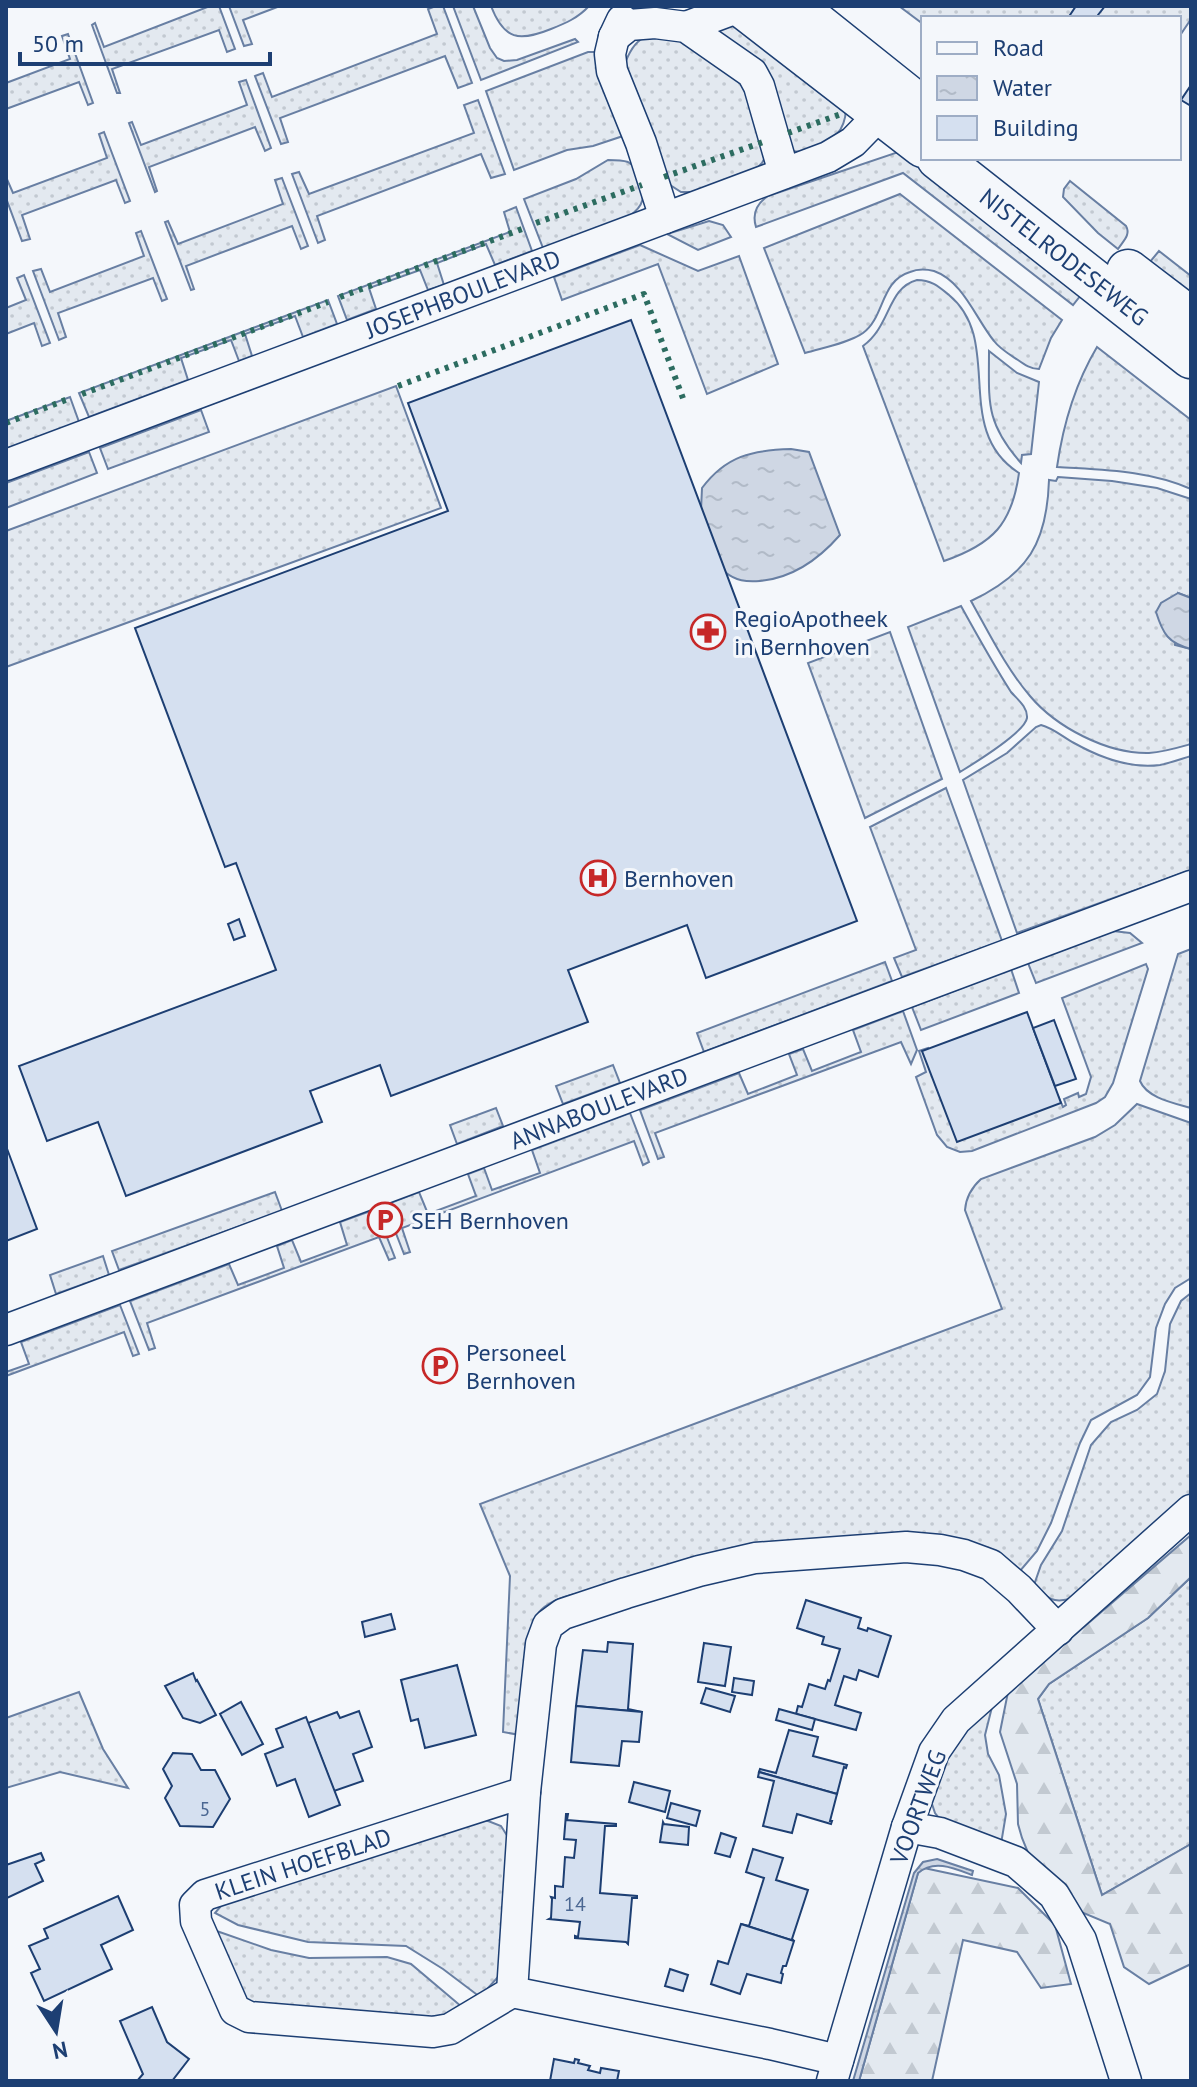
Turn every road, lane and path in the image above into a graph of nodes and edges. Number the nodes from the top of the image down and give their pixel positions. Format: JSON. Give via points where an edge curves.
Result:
{"nodes":[{"id":1,"x":627,"y":6,"type":"edge"},
{"id":2,"x":742,"y":6,"type":"edge"},
{"id":3,"x":794,"y":6,"type":"edge"},
{"id":4,"x":686,"y":27,"type":"junction"},
{"id":5,"x":614,"y":37,"type":"junction"},
{"id":6,"x":902,"y":105,"type":"edge"},
{"id":7,"x":921,"y":142,"type":"edge"},
{"id":8,"x":941,"y":160,"type":"edge"},
{"id":9,"x":988,"y":160,"type":"edge"},
{"id":10,"x":784,"y":173,"type":"junction"},
{"id":11,"x":665,"y":218,"type":"junction"},
{"id":12,"x":1191,"y":319,"type":"edge"},
{"id":13,"x":1191,"y":357,"type":"edge"},
{"id":14,"x":6,"y":465,"type":"edge"},
{"id":15,"x":1191,"y":886,"type":"edge"},
{"id":16,"x":6,"y":1330,"type":"edge"},
{"id":17,"x":1191,"y":1510,"type":"edge"},
{"id":18,"x":1058,"y":1630,"type":"junction"},
{"id":19,"x":525,"y":1792,"type":"junction"},
{"id":20,"x":907,"y":1827,"type":"junction"},
{"id":21,"x":512,"y":1992,"type":"junction"},
{"id":22,"x":835,"y":2070,"type":"edge"},
{"id":23,"x":1126,"y":2081,"type":"edge"}],
"edges":[{"from":1,"to":5,"type":"street"},
{"from":2,"to":4,"type":"street"},
{"from":2,"to":6,"type":"street"},
{"from":3,"to":6,"type":"street"},
{"from":4,"to":5,"type":"street","via":[[629,25]]},
{"from":4,"to":10,"type":"street","via":[[752,73]]},
{"from":5,"to":11,"type":"street","via":[[612,71]]},
{"from":6,"to":7,"type":"street"},
{"from":6,"to":10,"type":"street","name":"JOSEPHBOULEVARD","via":[[828,157]]},
{"from":8,"to":13,"type":"street","name":"NISTELRODESEWEG"},
{"from":9,"to":12,"type":"street","name":"NISTELRODESEWEG"},
{"from":10,"to":11,"type":"street","name":"JOSEPHBOULEVARD"},
{"from":11,"to":14,"type":"street","name":"JOSEPHBOULEVARD"},
{"from":15,"to":16,"type":"street","name":"ANNABOULEVARD"},
{"from":17,"to":18,"type":"street","name":"VOORTWEG"},
{"from":18,"to":19,"type":"street","via":[[991,1565],[964,1555],[906,1547],[755,1558],[626,1593],[563,1614],[548,1625],[541,1644]]},
{"from":18,"to":20,"type":"street","name":"VOORTWEG","via":[[956,1720],[934,1752]]},
{"from":19,"to":21,"type":"street"},
{"from":19,"to":21,"type":"street","name":"KLEIN HOEFBLAD","via":[[205,1895],[195,1905],[196,1921],[235,2010],[249,2017],[433,2032],[450,2029]]},
{"from":20,"to":22,"type":"street","name":"VOORTWEG"},
{"from":20,"to":23,"type":"street","via":[[940,1833],[1016,1862],[1054,1895],[1081,1940]]},
{"from":21,"to":22,"type":"street","via":[[770,2044]]}]}
